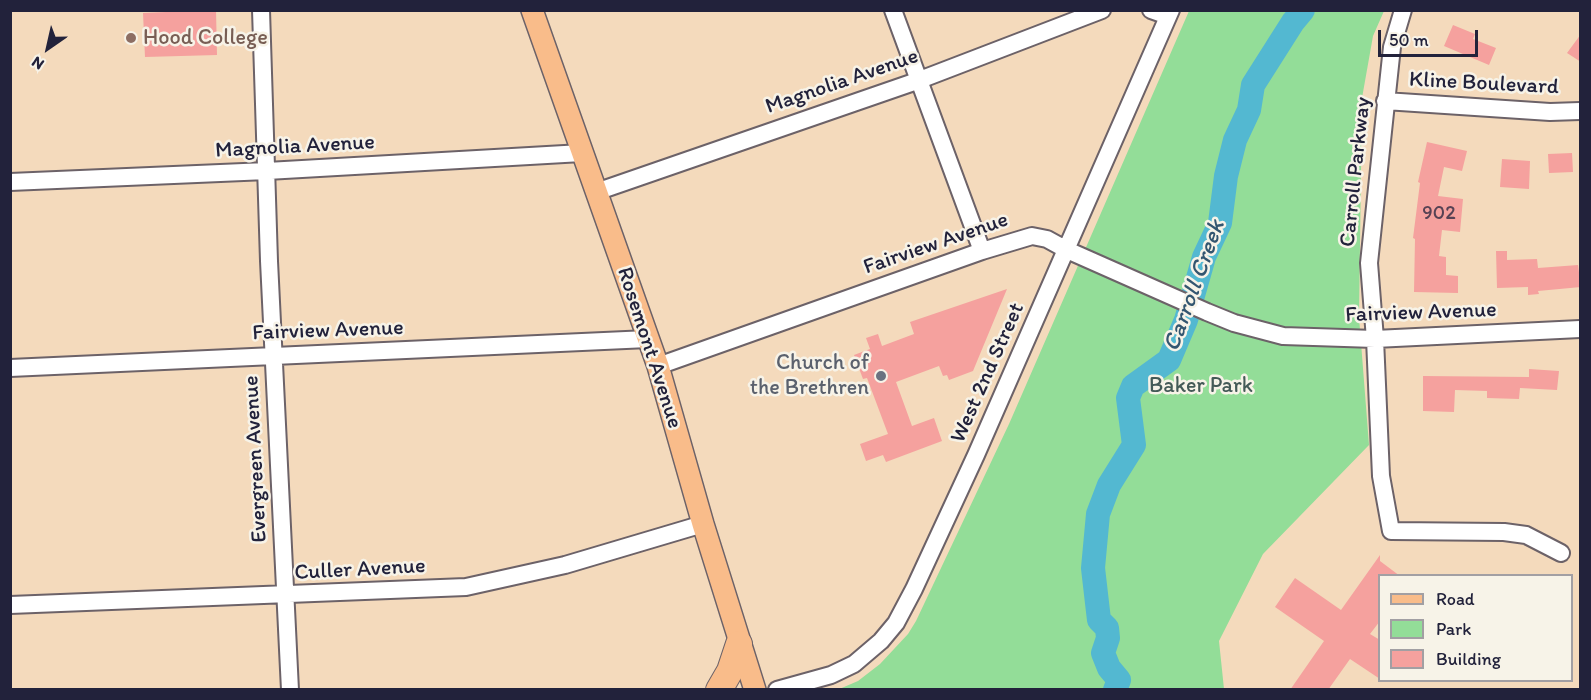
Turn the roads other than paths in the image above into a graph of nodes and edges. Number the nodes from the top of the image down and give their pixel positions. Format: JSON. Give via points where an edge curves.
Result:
{"nodes":[{"id":1,"x":261,"y":10,"type":"edge"},
{"id":2,"x":532,"y":10,"type":"edge"},
{"id":3,"x":893,"y":10,"type":"edge"},
{"id":4,"x":1102,"y":10,"type":"edge"},
{"id":5,"x":1151,"y":10,"type":"edge"},
{"id":6,"x":1404,"y":10,"type":"edge"},
{"id":7,"x":1169,"y":13,"type":"edge"},
{"id":8,"x":917,"y":81,"type":"junction"},
{"id":9,"x":1385,"y":101,"type":"junction"},
{"id":10,"x":1581,"y":111,"type":"edge"},
{"id":11,"x":582,"y":153,"type":"junction"},
{"id":12,"x":267,"y":171,"type":"junction"},
{"id":13,"x":10,"y":182,"type":"edge"},
{"id":14,"x":596,"y":192,"type":"junction"},
{"id":15,"x":1066,"y":250,"type":"junction"},
{"id":16,"x":982,"y":251,"type":"junction"},
{"id":17,"x":1581,"y":329,"type":"edge"},
{"id":18,"x":648,"y":339,"type":"junction"},
{"id":19,"x":1375,"y":339,"type":"junction"},
{"id":20,"x":273,"y":356,"type":"junction"},
{"id":21,"x":658,"y":366,"type":"junction"},
{"id":22,"x":10,"y":368,"type":"edge"},
{"id":23,"x":703,"y":524,"type":"junction"},
{"id":24,"x":1561,"y":553,"type":"dead end"},
{"id":25,"x":286,"y":596,"type":"junction"},
{"id":26,"x":10,"y":605,"type":"edge"},
{"id":27,"x":739,"y":644,"type":"junction"},
{"id":28,"x":290,"y":690,"type":"edge"},
{"id":29,"x":719,"y":690,"type":"edge"},
{"id":30,"x":754,"y":690,"type":"edge"},
{"id":31,"x":777,"y":690,"type":"edge"}],
"edges":[{"from":1,"to":12,"type":"street","name":"Evergreen Avenue"},
{"from":2,"to":11,"type":"main road","name":"Rosemont Avenue"},
{"from":3,"to":8,"type":"street"},
{"from":4,"to":8,"type":"street","name":"Magnolia Avenue"},
{"from":5,"to":7,"type":"street"},
{"from":6,"to":9,"type":"street","name":"Carroll Parkway","via":[[1392,47]]},
{"from":7,"to":15,"type":"street","name":"West 2nd Street"},
{"from":8,"to":14,"type":"street","name":"Magnolia Avenue"},
{"from":8,"to":16,"type":"street"},
{"from":9,"to":10,"type":"street","name":"Kline Boulevard"},
{"from":9,"to":19,"type":"street","name":"Carroll Parkway","via":[[1369,264]]},
{"from":11,"to":12,"type":"street","name":"Magnolia Avenue"},
{"from":11,"to":14,"type":"main road","name":"Rosemont Avenue"},
{"from":12,"to":13,"type":"street","name":"Magnolia Avenue"},
{"from":12,"to":20,"type":"street","name":"Evergreen Avenue"},
{"from":14,"to":18,"type":"main road","name":"Rosemont Avenue"},
{"from":15,"to":16,"type":"street","name":"Fairview Avenue","via":[[1032,236]]},
{"from":15,"to":19,"type":"street","name":"Fairview Avenue","via":[[1250,328],[1283,336]]},
{"from":15,"to":31,"type":"street","name":"West 2nd Street","via":[[976,455],[896,623],[882,641],[854,664],[831,675]]},
{"from":16,"to":21,"type":"street","name":"Fairview Avenue"},
{"from":17,"to":19,"type":"street","name":"Fairview Avenue"},
{"from":18,"to":20,"type":"street","name":"Fairview Avenue"},
{"from":18,"to":21,"type":"main road","name":"Rosemont Avenue"},
{"from":19,"to":24,"type":"street","name":"Carroll Parkway","via":[[1381,476],[1391,531],[1504,532],[1526,535]]},
{"from":20,"to":22,"type":"street","name":"Fairview Avenue"},
{"from":20,"to":25,"type":"street","name":"Evergreen Avenue"},
{"from":21,"to":23,"type":"main road","name":"Rosemont Avenue"},
{"from":23,"to":25,"type":"street","name":"Culler Avenue","via":[[565,565],[466,587]]},
{"from":23,"to":27,"type":"main road","name":"Rosemont Avenue"},
{"from":25,"to":26,"type":"street","name":"Culler Avenue"},
{"from":25,"to":28,"type":"street","name":"Evergreen Avenue"},
{"from":27,"to":29,"type":"highway"},
{"from":27,"to":30,"type":"main road","name":"Rosemont Avenue"}]}
